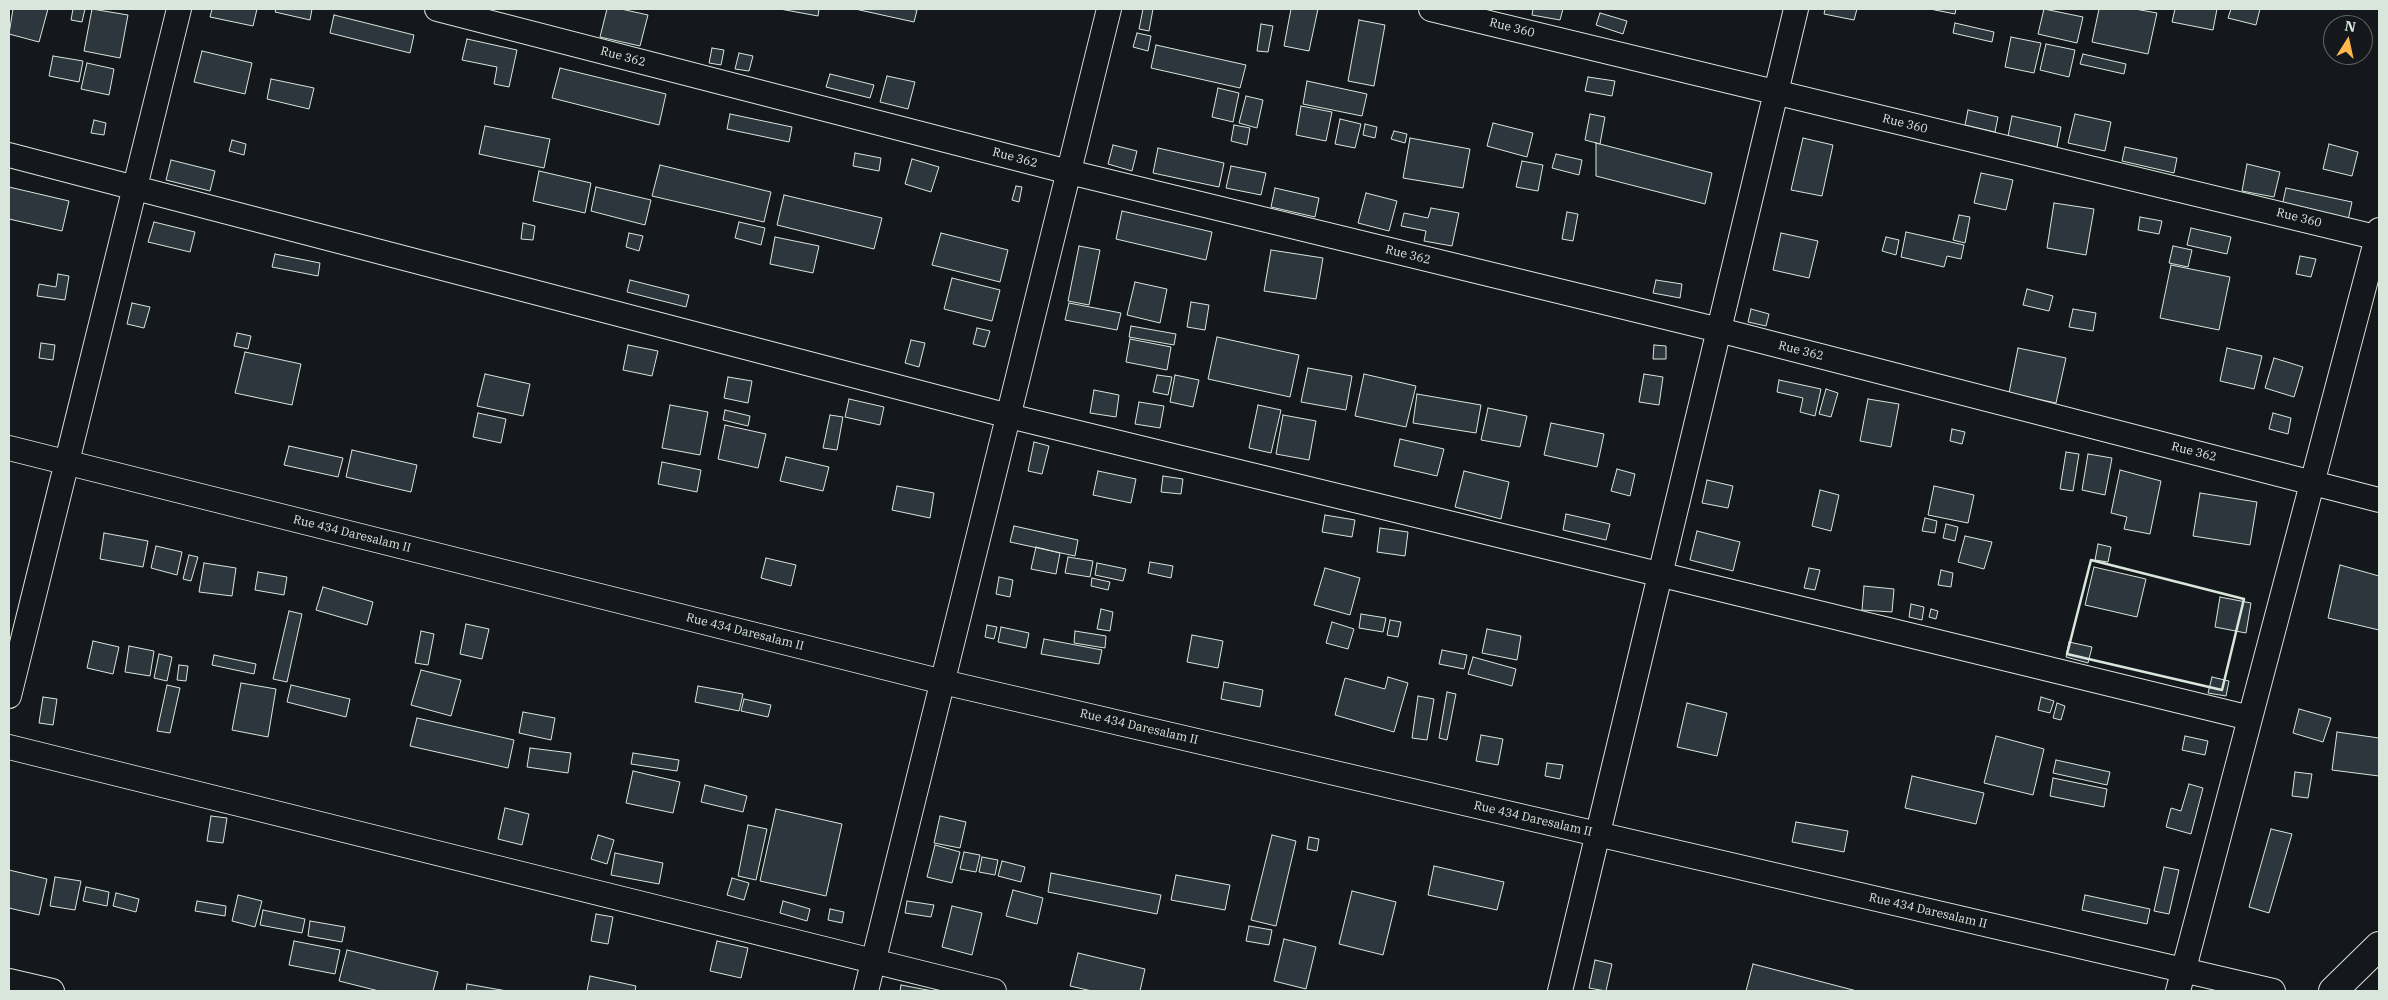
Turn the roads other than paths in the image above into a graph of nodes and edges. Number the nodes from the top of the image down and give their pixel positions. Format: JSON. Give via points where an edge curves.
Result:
{"nodes":[{"id":1,"x":179,"y":9,"type":"edge"},
{"id":2,"x":437,"y":9,"type":"edge"},
{"id":3,"x":1109,"y":9,"type":"edge"},
{"id":4,"x":1431,"y":9,"type":"edge"},
{"id":5,"x":1796,"y":9,"type":"edge"},
{"id":6,"x":1776,"y":92,"type":"junction"},
{"id":7,"x":9,"y":155,"type":"edge"},
{"id":8,"x":1069,"y":172,"type":"junction"},
{"id":9,"x":135,"y":187,"type":"junction"},
{"id":10,"x":2379,"y":235,"type":"edge"},
{"id":11,"x":1719,"y":330,"type":"junction"},
{"id":12,"x":1009,"y":416,"type":"junction"},
{"id":13,"x":9,"y":448,"type":"edge"},
{"id":14,"x":67,"y":463,"type":"junction"},
{"id":15,"x":2312,"y":482,"type":"junction"},
{"id":16,"x":2379,"y":500,"type":"edge"},
{"id":17,"x":1661,"y":574,"type":"junction"},
{"id":18,"x":943,"y":682,"type":"junction"},
{"id":19,"x":9,"y":696,"type":"edge"},
{"id":20,"x":2250,"y":718,"type":"junction"},
{"id":21,"x":9,"y":746,"type":"edge"},
{"id":22,"x":1598,"y":834,"type":"junction"},
{"id":23,"x":2379,"y":946,"type":"edge"},
{"id":24,"x":874,"y":961,"type":"junction"},
{"id":25,"x":9,"y":981,"type":"edge"},
{"id":26,"x":2181,"y":981,"type":"edge"},
{"id":27,"x":52,"y":991,"type":"edge"},
{"id":28,"x":866,"y":991,"type":"edge"},
{"id":29,"x":994,"y":991,"type":"edge"},
{"id":30,"x":1560,"y":991,"type":"edge"},
{"id":31,"x":2273,"y":991,"type":"edge"},
{"id":32,"x":2333,"y":991,"type":"edge"}],
"edges":[{"from":1,"to":9,"type":"street"},
{"from":2,"to":8,"type":"street","name":"Rue 362"},
{"from":3,"to":8,"type":"street"},
{"from":4,"to":6,"type":"street","name":"Rue 360"},
{"from":5,"to":6,"type":"street"},
{"from":6,"to":10,"type":"street","name":"Rue 360"},
{"from":6,"to":11,"type":"street"},
{"from":7,"to":9,"type":"street"},
{"from":8,"to":11,"type":"street","name":"Rue 362"},
{"from":8,"to":12,"type":"street"},
{"from":9,"to":12,"type":"street"},
{"from":9,"to":14,"type":"street"},
{"from":10,"to":15,"type":"street"},
{"from":11,"to":15,"type":"street","name":"Rue 362"},
{"from":11,"to":17,"type":"street"},
{"from":12,"to":17,"type":"street"},
{"from":12,"to":18,"type":"street"},
{"from":13,"to":14,"type":"street","name":"Rue 434 Daresalam II"},
{"from":14,"to":18,"type":"street","name":"Rue 434 Daresalam II"},
{"from":14,"to":19,"type":"street"},
{"from":15,"to":16,"type":"street","name":"Rue 362"},
{"from":15,"to":20,"type":"street"},
{"from":17,"to":20,"type":"street"},
{"from":17,"to":22,"type":"street"},
{"from":18,"to":22,"type":"street","name":"Rue 434 Daresalam II"},
{"from":18,"to":24,"type":"street"},
{"from":20,"to":26,"type":"street"},
{"from":21,"to":24,"type":"street"},
{"from":22,"to":26,"type":"street","name":"Rue 434 Daresalam II"},
{"from":22,"to":30,"type":"street"},
{"from":23,"to":32,"type":"main road"},
{"from":24,"to":28,"type":"street"},
{"from":24,"to":29,"type":"street"},
{"from":25,"to":27,"type":"street"},
{"from":26,"to":31,"type":"street","name":"Rue 434 Daresalam II"}]}
